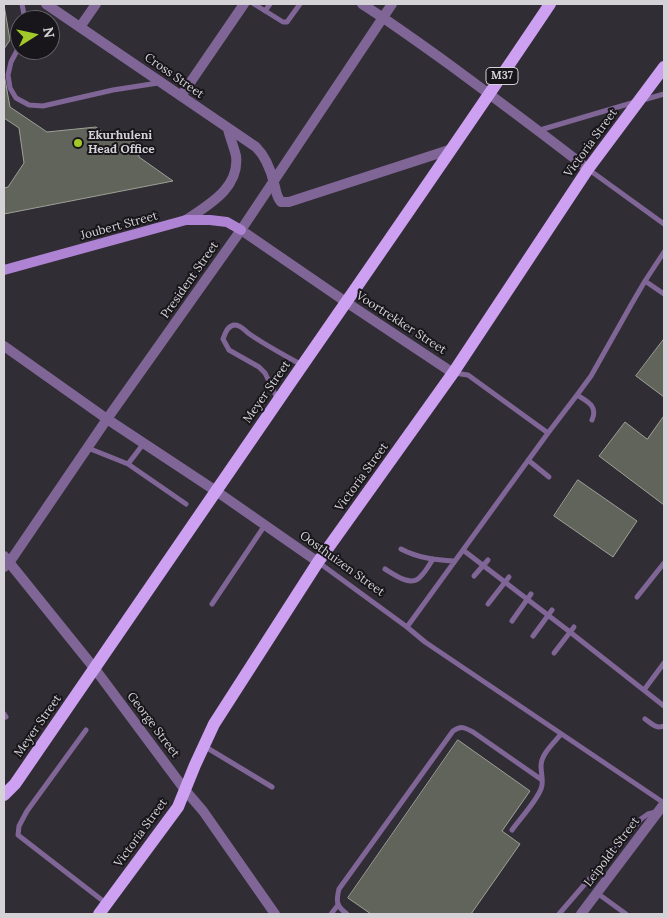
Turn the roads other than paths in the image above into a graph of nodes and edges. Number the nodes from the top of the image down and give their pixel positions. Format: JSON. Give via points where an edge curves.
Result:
{"nodes":[{"id":1,"x":46,"y":4,"type":"edge"},
{"id":2,"x":96,"y":4,"type":"edge"},
{"id":3,"x":244,"y":4,"type":"edge"},
{"id":4,"x":254,"y":4,"type":"edge"},
{"id":5,"x":270,"y":4,"type":"edge"},
{"id":6,"x":300,"y":4,"type":"edge"},
{"id":7,"x":362,"y":4,"type":"edge"},
{"id":8,"x":392,"y":4,"type":"edge"},
{"id":9,"x":550,"y":4,"type":"edge"},
{"id":10,"x":265,"y":11,"type":"junction"},
{"id":11,"x":383,"y":17,"type":"junction"},
{"id":12,"x":80,"y":27,"type":"junction"},
{"id":13,"x":12,"y":60,"type":"edge"},
{"id":14,"x":664,"y":67,"type":"edge"},
{"id":15,"x":161,"y":82,"type":"junction"},
{"id":16,"x":490,"y":94,"type":"junction"},
{"id":17,"x":664,"y":94,"type":"edge"},
{"id":18,"x":181,"y":96,"type":"junction"},
{"id":19,"x":639,"y":101,"type":"junction"},
{"id":20,"x":228,"y":129,"type":"junction"},
{"id":21,"x":539,"y":130,"type":"junction"},
{"id":22,"x":452,"y":149,"type":"junction"},
{"id":23,"x":588,"y":168,"type":"junction"},
{"id":24,"x":274,"y":182,"type":"junction"},
{"id":25,"x":186,"y":220,"type":"junction"},
{"id":26,"x":664,"y":224,"type":"edge"},
{"id":27,"x":241,"y":230,"type":"junction"},
{"id":28,"x":664,"y":252,"type":"edge"},
{"id":29,"x":4,"y":270,"type":"edge"},
{"id":30,"x":645,"y":281,"type":"junction"},
{"id":31,"x":664,"y":294,"type":"edge"},
{"id":32,"x":346,"y":302,"type":"junction"},
{"id":33,"x":5,"y":349,"type":"edge"},
{"id":34,"x":302,"y":365,"type":"junction"},
{"id":35,"x":453,"y":373,"type":"junction"},
{"id":36,"x":577,"y":395,"type":"junction"},
{"id":37,"x":278,"y":400,"type":"junction"},
{"id":38,"x":107,"y":419,"type":"junction"},
{"id":39,"x":592,"y":420,"type":"dead end"},
{"id":40,"x":548,"y":433,"type":"junction"},
{"id":41,"x":144,"y":443,"type":"junction"},
{"id":42,"x":88,"y":448,"type":"junction"},
{"id":43,"x":528,"y":460,"type":"junction"},
{"id":44,"x":128,"y":464,"type":"junction"},
{"id":45,"x":548,"y":476,"type":"dead end"},
{"id":46,"x":216,"y":491,"type":"junction"},
{"id":47,"x":186,"y":504,"type":"dead end"},
{"id":48,"x":265,"y":525,"type":"junction"},
{"id":49,"x":401,"y":550,"type":"dead end"},
{"id":50,"x":463,"y":550,"type":"junction"},
{"id":51,"x":433,"y":559,"type":"junction"},
{"id":52,"x":488,"y":560,"type":"dead end"},
{"id":53,"x":454,"y":561,"type":"junction"},
{"id":54,"x":6,"y":562,"type":"edge"},
{"id":55,"x":318,"y":562,"type":"junction"},
{"id":56,"x":664,"y":563,"type":"edge"},
{"id":57,"x":483,"y":566,"type":"junction"},
{"id":58,"x":385,"y":569,"type":"dead end"},
{"id":59,"x":474,"y":576,"type":"dead end"},
{"id":60,"x":509,"y":577,"type":"dead end"},
{"id":61,"x":505,"y":582,"type":"junction"},
{"id":62,"x":531,"y":594,"type":"dead end"},
{"id":63,"x":637,"y":597,"type":"dead end"},
{"id":64,"x":527,"y":600,"type":"junction"},
{"id":65,"x":212,"y":604,"type":"dead end"},
{"id":66,"x":488,"y":604,"type":"dead end"},
{"id":67,"x":552,"y":610,"type":"dead end"},
{"id":68,"x":548,"y":615,"type":"junction"},
{"id":69,"x":512,"y":620,"type":"dead end"},
{"id":70,"x":574,"y":626,"type":"dead end"},
{"id":71,"x":407,"y":627,"type":"junction"},
{"id":72,"x":570,"y":632,"type":"junction"},
{"id":73,"x":533,"y":636,"type":"dead end"},
{"id":74,"x":598,"y":645,"type":"dead end"},
{"id":75,"x":594,"y":651,"type":"junction"},
{"id":76,"x":554,"y":652,"type":"dead end"},
{"id":77,"x":664,"y":663,"type":"edge"},
{"id":78,"x":95,"y":669,"type":"junction"},
{"id":79,"x":644,"y":690,"type":"junction"},
{"id":80,"x":664,"y":706,"type":"edge"},
{"id":81,"x":645,"y":719,"type":"dead end"},
{"id":82,"x":664,"y":726,"type":"edge"},
{"id":83,"x":86,"y":730,"type":"dead end"},
{"id":84,"x":561,"y":734,"type":"junction"},
{"id":85,"x":204,"y":746,"type":"junction"},
{"id":86,"x":542,"y":780,"type":"junction"},
{"id":87,"x":272,"y":787,"type":"dead end"},
{"id":88,"x":185,"y":790,"type":"junction"},
{"id":89,"x":4,"y":795,"type":"edge"},
{"id":90,"x":662,"y":806,"type":"edge"},
{"id":91,"x":512,"y":830,"type":"dead end"},
{"id":92,"x":596,"y":893,"type":"junction"},
{"id":93,"x":338,"y":905,"type":"junction"},
{"id":94,"x":103,"y":909,"type":"edge"},
{"id":95,"x":271,"y":913,"type":"edge"},
{"id":96,"x":331,"y":914,"type":"edge"},
{"id":97,"x":347,"y":914,"type":"edge"},
{"id":98,"x":559,"y":914,"type":"edge"},
{"id":99,"x":580,"y":914,"type":"edge"},
{"id":100,"x":626,"y":914,"type":"edge"}],
"edges":[{"from":1,"to":12,"type":"street","name":"Cross Street"},
{"from":2,"to":12,"type":"street"},
{"from":3,"to":18,"type":"street"},
{"from":4,"to":10,"type":"lane"},
{"from":5,"to":10,"type":"lane"},
{"from":6,"to":10,"type":"lane","via":[[287,22]]},
{"from":7,"to":11,"type":"street"},
{"from":8,"to":11,"type":"street","name":"President Street"},
{"from":9,"to":16,"type":"main road","name":"Meyer Street","number":"M37"},
{"from":11,"to":16,"type":"street"},
{"from":11,"to":24,"type":"street","name":"President Street"},
{"from":12,"to":15,"type":"street","name":"Cross Street"},
{"from":13,"to":15,"type":"lane","via":[[8,75],[10,88],[16,98],[29,105],[43,106]]},
{"from":14,"to":19,"type":"main road","name":"Victoria Street"},
{"from":15,"to":18,"type":"street","name":"Cross Street"},
{"from":16,"to":21,"type":"street"},
{"from":16,"to":22,"type":"main road","name":"Meyer Street","number":"M37"},
{"from":17,"to":19,"type":"lane"},
{"from":18,"to":20,"type":"street","name":"Cross Street"},
{"from":19,"to":21,"type":"lane"},
{"from":19,"to":23,"type":"main road","name":"Victoria Street"},
{"from":20,"to":24,"type":"street","name":"Cross Street","via":[[256,147]]},
{"from":20,"to":25,"type":"street","via":[[236,156],[235,171],[217,198]]},
{"from":21,"to":23,"type":"street"},
{"from":22,"to":24,"type":"street","via":[[289,202],[281,202],[278,198]]},
{"from":22,"to":32,"type":"main road","name":"Meyer Street"},
{"from":23,"to":26,"type":"lane"},
{"from":23,"to":35,"type":"main road","name":"Victoria Street"},
{"from":24,"to":27,"type":"street","name":"President Street"},
{"from":25,"to":27,"type":"main road","name":"Joubert Street","via":[[227,222]]},
{"from":25,"to":29,"type":"main road","name":"Joubert Street"},
{"from":27,"to":32,"type":"street","name":"Voortrekker Street"},
{"from":27,"to":38,"type":"street","name":"President Street"},
{"from":28,"to":30,"type":"lane"},
{"from":30,"to":31,"type":"lane"},
{"from":30,"to":36,"type":"lane"},
{"from":32,"to":34,"type":"main road","name":"Meyer Street"},
{"from":32,"to":35,"type":"street","name":"Voortrekker Street"},
{"from":33,"to":38,"type":"street","name":"Oosthuizen Street"},
{"from":34,"to":37,"type":"main road","name":"Meyer Street"},
{"from":34,"to":37,"type":"lane","via":[[239,326],[229,327],[223,339],[229,350],[265,373]]},
{"from":35,"to":40,"type":"lane","name":"Voortrekker Street","via":[[468,375]]},
{"from":35,"to":55,"type":"main road","name":"Victoria Street"},
{"from":36,"to":39,"type":"lane","via":[[594,409]]},
{"from":36,"to":40,"type":"lane"},
{"from":37,"to":46,"type":"main road","name":"Meyer Street"},
{"from":38,"to":41,"type":"street","name":"Oosthuizen Street"},
{"from":38,"to":42,"type":"street","name":"President Street"},
{"from":40,"to":43,"type":"lane"},
{"from":41,"to":44,"type":"lane"},
{"from":41,"to":46,"type":"street","name":"Oosthuizen Street"},
{"from":42,"to":44,"type":"lane"},
{"from":42,"to":54,"type":"street","name":"President Street"},
{"from":43,"to":45,"type":"lane"},
{"from":43,"to":50,"type":"lane"},
{"from":44,"to":47,"type":"lane"},
{"from":46,"to":48,"type":"street","name":"Oosthuizen Street"},
{"from":46,"to":78,"type":"main road","name":"Meyer Street"},
{"from":48,"to":55,"type":"street","name":"Oosthuizen Street"},
{"from":48,"to":65,"type":"lane"},
{"from":49,"to":51,"type":"lane"},
{"from":50,"to":53,"type":"lane"},
{"from":50,"to":57,"type":"lane"},
{"from":51,"to":53,"type":"lane"},
{"from":51,"to":58,"type":"lane","via":[[422,576],[414,581]]},
{"from":52,"to":57,"type":"lane"},
{"from":53,"to":71,"type":"lane"},
{"from":54,"to":78,"type":"street","name":"George Street"},
{"from":55,"to":71,"type":"lane","name":"Oosthuizen Street"},
{"from":55,"to":85,"type":"main road","name":"Victoria Street","via":[[214,724]]},
{"from":56,"to":63,"type":"lane"},
{"from":57,"to":59,"type":"lane"},
{"from":57,"to":61,"type":"lane"},
{"from":60,"to":61,"type":"lane"},
{"from":61,"to":64,"type":"lane"},
{"from":61,"to":66,"type":"lane"},
{"from":62,"to":64,"type":"lane"},
{"from":64,"to":68,"type":"lane"},
{"from":64,"to":69,"type":"lane"},
{"from":67,"to":68,"type":"lane"},
{"from":68,"to":72,"type":"lane"},
{"from":68,"to":73,"type":"lane"},
{"from":70,"to":72,"type":"lane"},
{"from":71,"to":84,"type":"lane","name":"Oosthuizen Street"},
{"from":72,"to":75,"type":"lane"},
{"from":72,"to":76,"type":"lane"},
{"from":74,"to":75,"type":"lane"},
{"from":75,"to":79,"type":"lane"},
{"from":77,"to":79,"type":"lane"},
{"from":78,"to":88,"type":"street","name":"George Street"},
{"from":78,"to":89,"type":"main road","name":"Meyer Street"},
{"from":79,"to":80,"type":"lane"},
{"from":81,"to":82,"type":"lane","via":[[655,726]]},
{"from":83,"to":94,"type":"lane","via":[[27,811],[18,835]]},
{"from":84,"to":86,"type":"lane","via":[[541,761]]},
{"from":84,"to":90,"type":"lane","name":"Oosthuizen Street"},
{"from":85,"to":87,"type":"lane"},
{"from":85,"to":88,"type":"main road","name":"Victoria Street"},
{"from":86,"to":91,"type":"lane","via":[[539,794]]},
{"from":86,"to":93,"type":"lane","via":[[473,732],[463,727],[453,731],[339,889]]},
{"from":88,"to":94,"type":"main road","name":"Victoria Street","via":[[178,807]]},
{"from":88,"to":95,"type":"street","name":"George Street","via":[[203,811]]},
{"from":90,"to":92,"type":"street","name":"Leipoldt Street"},
{"from":90,"to":98,"type":"lane","via":[[641,819]]},
{"from":92,"to":99,"type":"street","name":"Leipoldt Street"},
{"from":92,"to":100,"type":"lane"},
{"from":93,"to":96,"type":"lane"},
{"from":93,"to":97,"type":"lane"}]}
